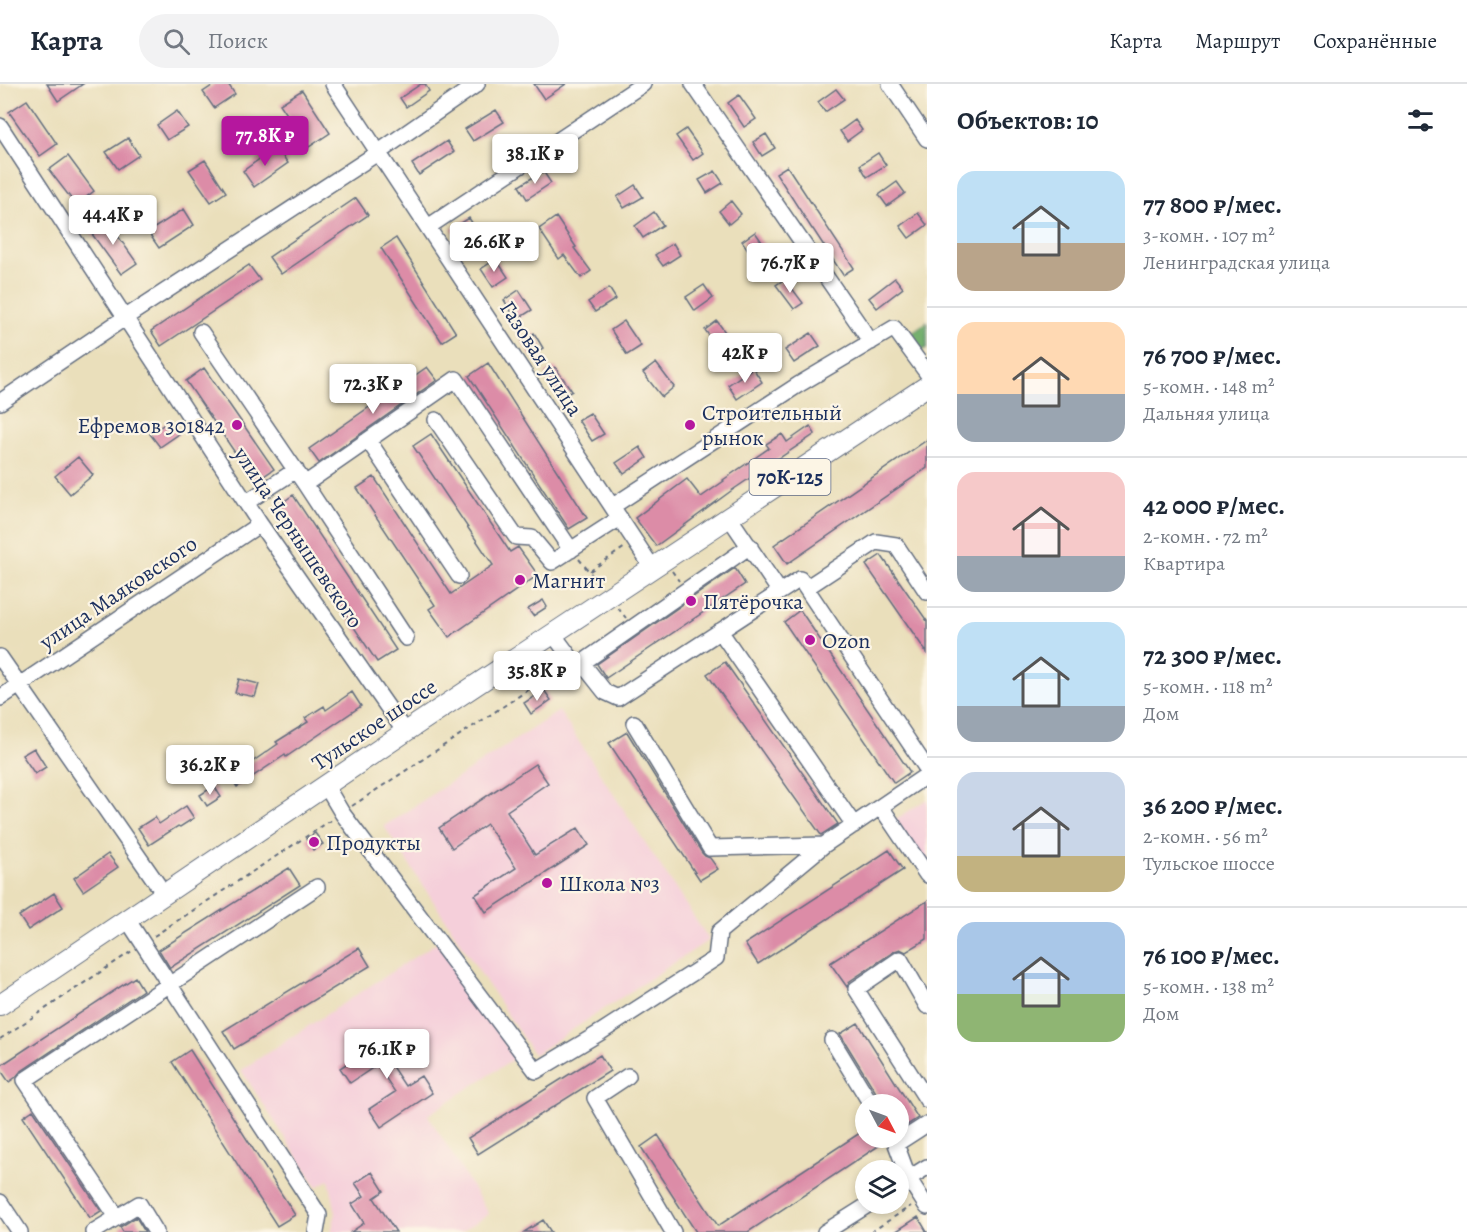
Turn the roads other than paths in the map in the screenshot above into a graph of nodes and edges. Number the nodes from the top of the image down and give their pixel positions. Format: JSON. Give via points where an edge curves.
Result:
{"nodes":[{"id":1,"x":333,"y":84,"type":"edge"},
{"id":2,"x":477,"y":84,"type":"edge"},
{"id":3,"x":643,"y":84,"type":"edge"},
{"id":4,"x":693,"y":84,"type":"edge"},
{"id":5,"x":890,"y":84,"type":"edge"},
{"id":6,"x":0,"y":126,"type":"edge"},
{"id":7,"x":927,"y":139,"type":"edge"},
{"id":8,"x":379,"y":152,"type":"junction"},
{"id":9,"x":428,"y":227,"type":"junction"},
{"id":10,"x":126,"y":317,"type":"junction"},
{"id":11,"x":201,"y":332,"type":"dead end"},
{"id":12,"x":871,"y":342,"type":"junction"},
{"id":13,"x":927,"y":373,"type":"edge"},
{"id":14,"x":927,"y":386,"type":"edge"},
{"id":15,"x":0,"y":402,"type":"edge"},
{"id":16,"x":436,"y":420,"type":"dead end"},
{"id":17,"x":368,"y":441,"type":"junction"},
{"id":18,"x":296,"y":470,"type":"junction"},
{"id":19,"x":305,"y":484,"type":"junction"},
{"id":20,"x":247,"y":502,"type":"junction"},
{"id":21,"x":616,"y":512,"type":"junction"},
{"id":22,"x":729,"y":517,"type":"junction"},
{"id":23,"x":260,"y":524,"type":"junction"},
{"id":24,"x":750,"y":546,"type":"junction"},
{"id":25,"x":571,"y":550,"type":"junction"},
{"id":26,"x":652,"y":567,"type":"junction"},
{"id":27,"x":459,"y":576,"type":"dead end"},
{"id":28,"x":806,"y":588,"type":"junction"},
{"id":29,"x":780,"y":592,"type":"junction"},
{"id":30,"x":927,"y":592,"type":"edge"},
{"id":31,"x":720,"y":631,"type":"junction"},
{"id":32,"x":553,"y":634,"type":"junction"},
{"id":33,"x":406,"y":638,"type":"dead end"},
{"id":34,"x":0,"y":657,"type":"edge"},
{"id":35,"x":578,"y":662,"type":"junction"},
{"id":36,"x":20,"y":685,"type":"junction"},
{"id":37,"x":0,"y":698,"type":"edge"},
{"id":38,"x":634,"y":723,"type":"dead end"},
{"id":39,"x":405,"y":732,"type":"junction"},
{"id":40,"x":927,"y":769,"type":"edge"},
{"id":41,"x":927,"y":775,"type":"edge"},
{"id":42,"x":326,"y":786,"type":"junction"},
{"id":43,"x":881,"y":807,"type":"junction"},
{"id":44,"x":854,"y":825,"type":"junction"},
{"id":45,"x":824,"y":845,"type":"junction"},
{"id":46,"x":927,"y":875,"type":"edge"},
{"id":47,"x":317,"y":887,"type":"dead end"},
{"id":48,"x":165,"y":895,"type":"junction"},
{"id":49,"x":127,"y":919,"type":"junction"},
{"id":50,"x":170,"y":984,"type":"junction"},
{"id":51,"x":0,"y":1005,"type":"edge"},
{"id":52,"x":927,"y":1006,"type":"edge"},
{"id":53,"x":832,"y":1040,"type":"dead end"},
{"id":54,"x":628,"y":1076,"type":"dead end"},
{"id":55,"x":866,"y":1094,"type":"edge"},
{"id":56,"x":927,"y":1100,"type":"edge"},
{"id":57,"x":927,"y":1124,"type":"edge"},
{"id":58,"x":909,"y":1133,"type":"edge"},
{"id":59,"x":927,"y":1167,"type":"edge"},
{"id":60,"x":909,"y":1179,"type":"edge"},
{"id":61,"x":909,"y":1187,"type":"edge"},
{"id":62,"x":0,"y":1202,"type":"edge"},
{"id":63,"x":924,"y":1203,"type":"edge"},
{"id":64,"x":855,"y":1213,"type":"edge"},
{"id":65,"x":117,"y":1217,"type":"junction"},
{"id":66,"x":20,"y":1232,"type":"edge"},
{"id":67,"x":93,"y":1232,"type":"edge"},
{"id":68,"x":156,"y":1232,"type":"edge"},
{"id":69,"x":316,"y":1232,"type":"edge"},
{"id":70,"x":673,"y":1232,"type":"edge"},
{"id":71,"x":825,"y":1232,"type":"edge"}],
"edges":[{"from":1,"to":8,"type":"street","name":"Газовая улица"},
{"from":2,"to":8,"type":"street"},
{"from":3,"to":9,"type":"street"},
{"from":4,"to":12,"type":"street"},
{"from":5,"to":7,"type":"street"},
{"from":6,"to":10,"type":"street","name":"улица Чернышевского"},
{"from":8,"to":9,"type":"street","name":"Газовая улица"},
{"from":8,"to":10,"type":"street"},
{"from":9,"to":21,"type":"street","name":"Газовая улица"},
{"from":10,"to":15,"type":"street"},
{"from":10,"to":20,"type":"street","name":"улица Чернышевского"},
{"from":11,"to":18,"type":"street"},
{"from":12,"to":13,"type":"street","via":[[894,328]]},
{"from":12,"to":21,"type":"street","via":[[798,384]]},
{"from":14,"to":22,"type":"main road","name":"Тульское шоссе","number":"70К-125"},
{"from":16,"to":25,"type":"street","via":[[516,537],[532,538],[552,562]]},
{"from":17,"to":19,"type":"street"},
{"from":17,"to":25,"type":"street","via":[[456,379]]},
{"from":17,"to":27,"type":"street"},
{"from":18,"to":19,"type":"street"},
{"from":18,"to":20,"type":"street"},
{"from":19,"to":33,"type":"street"},
{"from":20,"to":23,"type":"street","name":"улица Чернышевского"},
{"from":21,"to":25,"type":"street"},
{"from":21,"to":26,"type":"street","name":"Газовая улица"},
{"from":22,"to":24,"type":"street"},
{"from":22,"to":26,"type":"main road","name":"Тульское шоссе","number":"70К-125"},
{"from":23,"to":36,"type":"street","name":"улица Маяковского"},
{"from":23,"to":39,"type":"street","name":"улица Чернышевского"},
{"from":24,"to":29,"type":"street"},
{"from":24,"to":35,"type":"street"},
{"from":26,"to":32,"type":"main road","name":"Тульское шоссе","number":"70К-125"},
{"from":28,"to":29,"type":"street","via":[[800,579]]},
{"from":28,"to":30,"type":"street","via":[[876,542],[896,545]]},
{"from":28,"to":40,"type":"street"},
{"from":29,"to":31,"type":"street"},
{"from":31,"to":35,"type":"street","via":[[618,698],[605,692]]},
{"from":31,"to":44,"type":"street"},
{"from":32,"to":35,"type":"street"},
{"from":32,"to":39,"type":"main road","name":"Тульское шоссе","number":"70К-125"},
{"from":34,"to":36,"type":"street"},
{"from":36,"to":37,"type":"street","name":"улица Маяковского"},
{"from":36,"to":48,"type":"street"},
{"from":38,"to":45,"type":"street","via":[[710,848]]},
{"from":39,"to":42,"type":"main road","name":"Тульское шоссе","number":"70К-125"},
{"from":41,"to":43,"type":"street"},
{"from":42,"to":45,"type":"street","via":[[342,813],[536,1071],[716,958],[719,933]]},
{"from":42,"to":48,"type":"main road","name":"Тульское шоссе","number":"70К-125"},
{"from":43,"to":44,"type":"street"},
{"from":43,"to":46,"type":"street"},
{"from":44,"to":45,"type":"street"},
{"from":47,"to":50,"type":"street"},
{"from":48,"to":49,"type":"main road","name":"Тульское шоссе","number":"70К-125"},
{"from":49,"to":50,"type":"street"},
{"from":49,"to":51,"type":"main road","name":"Тульское шоссе","number":"70К-125"},
{"from":50,"to":65,"type":"street","via":[[25,1080]]},
{"from":50,"to":69,"type":"street","via":[[319,1215]]},
{"from":52,"to":56,"type":"street","via":[[900,959],[856,989]]},
{"from":53,"to":55,"type":"street"},
{"from":54,"to":70,"type":"street","via":[[595,1098]]},
{"from":57,"to":58,"type":"street"},
{"from":59,"to":60,"type":"street"},
{"from":61,"to":63,"type":"street"},
{"from":62,"to":66,"type":"street"},
{"from":64,"to":71,"type":"street"},
{"from":65,"to":67,"type":"street"},
{"from":65,"to":68,"type":"street","via":[[139,1204]]}]}
